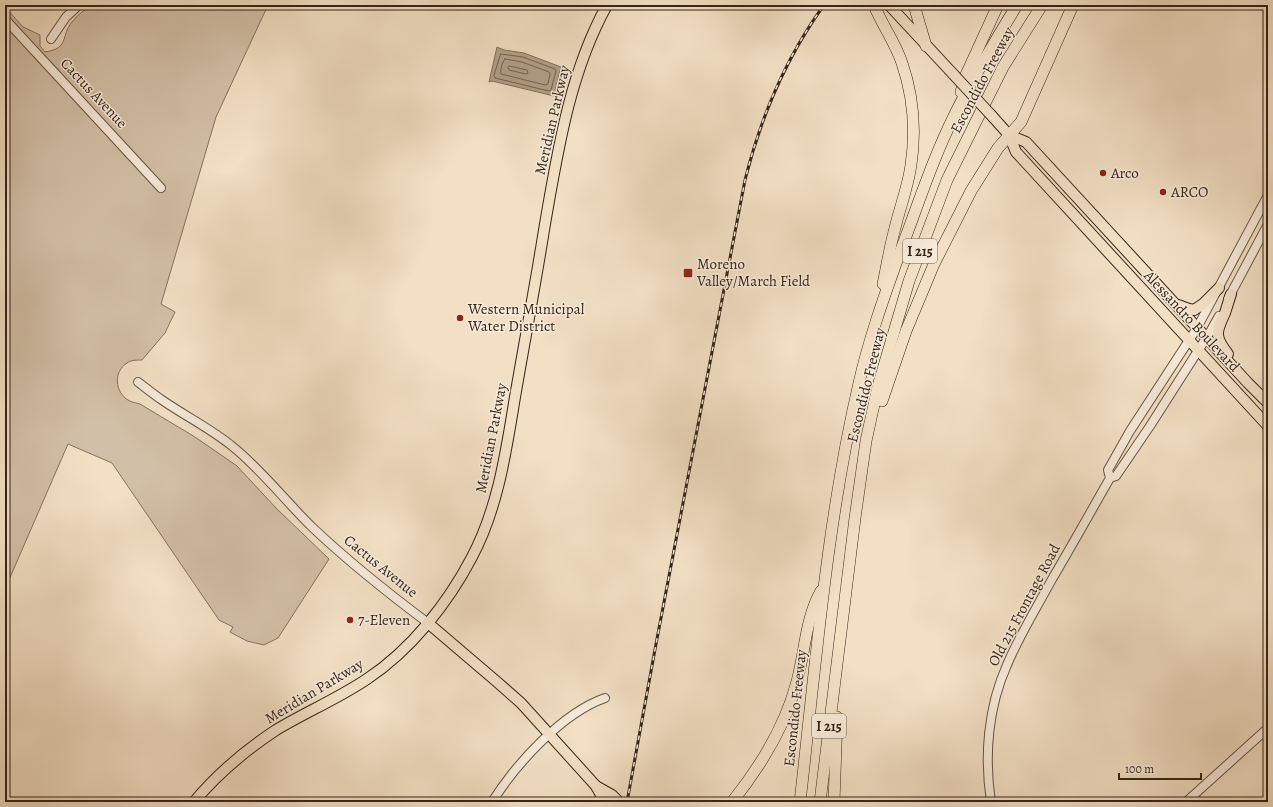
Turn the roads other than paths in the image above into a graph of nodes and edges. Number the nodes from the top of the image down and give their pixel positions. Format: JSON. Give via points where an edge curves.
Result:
{"nodes":[{"id":1,"x":79,"y":5,"type":"edge"},
{"id":2,"x":607,"y":5,"type":"edge"},
{"id":3,"x":874,"y":5,"type":"edge"},
{"id":4,"x":889,"y":5,"type":"edge"},
{"id":5,"x":914,"y":5,"type":"edge"},
{"id":6,"x":998,"y":5,"type":"edge"},
{"id":7,"x":1017,"y":5,"type":"edge"},
{"id":8,"x":1042,"y":5,"type":"edge"},
{"id":9,"x":1073,"y":5,"type":"edge"},
{"id":10,"x":5,"y":19,"type":"edge"},
{"id":11,"x":50,"y":39,"type":"dead end"},
{"id":12,"x":926,"y":46,"type":"junction"},
{"id":13,"x":954,"y":115,"type":"junction"},
{"id":14,"x":1009,"y":135,"type":"junction"},
{"id":15,"x":161,"y":188,"type":"dead end"},
{"id":16,"x":1268,"y":194,"type":"edge"},
{"id":17,"x":1268,"y":224,"type":"edge"},
{"id":18,"x":1219,"y":288,"type":"junction"},
{"id":19,"x":1231,"y":294,"type":"junction"},
{"id":20,"x":1174,"y":303,"type":"junction"},
{"id":21,"x":873,"y":328,"type":"junction"},
{"id":22,"x":1197,"y":328,"type":"junction"},
{"id":23,"x":1206,"y":338,"type":"junction"},
{"id":24,"x":1189,"y":340,"type":"junction"},
{"id":25,"x":1199,"y":351,"type":"junction"},
{"id":26,"x":138,"y":382,"type":"dead end"},
{"id":27,"x":1268,"y":402,"type":"edge"},
{"id":28,"x":1268,"y":426,"type":"edge"},
{"id":29,"x":1110,"y":478,"type":"junction"},
{"id":30,"x":855,"y":518,"type":"junction"},
{"id":31,"x":824,"y":585,"type":"junction"},
{"id":32,"x":428,"y":623,"type":"junction"},
{"id":33,"x":839,"y":650,"type":"junction"},
{"id":34,"x":605,"y":698,"type":"dead end"},
{"id":35,"x":1268,"y":728,"type":"edge"},
{"id":36,"x":808,"y":734,"type":"junction"},
{"id":37,"x":550,"y":735,"type":"junction"},
{"id":38,"x":612,"y":800,"type":"edge"},
{"id":39,"x":194,"y":802,"type":"edge"},
{"id":40,"x":492,"y":802,"type":"edge"},
{"id":41,"x":732,"y":802,"type":"edge"},
{"id":42,"x":795,"y":802,"type":"edge"},
{"id":43,"x":800,"y":802,"type":"edge"},
{"id":44,"x":820,"y":802,"type":"edge"},
{"id":45,"x":834,"y":802,"type":"edge"},
{"id":46,"x":991,"y":802,"type":"edge"},
{"id":47,"x":1186,"y":802,"type":"edge"}],
"edges":[{"from":1,"to":11,"type":"street","via":[[66,17]]},
{"from":2,"to":32,"type":"main road","name":"Meridian Parkway","via":[[589,42],[570,98],[503,468],[496,494],[487,524],[472,557],[456,585]]},
{"from":3,"to":21,"type":"highway","via":[[902,64],[909,90],[913,138],[911,166]]},
{"from":4,"to":12,"type":"main road"},
{"from":5,"to":12,"type":"highway"},
{"from":6,"to":13,"type":"highway","via":[[965,77]]},
{"from":7,"to":13,"type":"highway","name":"Escondido Freeway","number":"I 215"},
{"from":8,"to":30,"type":"highway","name":"Escondido Freeway","number":"I 215","via":[[1003,67],[947,180],[909,281],[878,386],[866,441]]},
{"from":9,"to":14,"type":"highway","via":[[1021,122]]},
{"from":10,"to":15,"type":"street","name":"Cactus Avenue"},
{"from":12,"to":14,"type":"main road","bridge":true},
{"from":13,"to":21,"type":"highway","name":"Escondido Freeway","number":"I 215","via":[[929,172]]},
{"from":14,"to":20,"type":"main road","name":"Alessandro Boulevard","via":[[1026,142]]},
{"from":14,"to":24,"type":"main road","name":"Alessandro Boulevard","via":[[1016,152]]},
{"from":14,"to":30,"type":"highway","via":[[971,191],[934,264],[906,331],[884,394]]},
{"from":16,"to":18,"type":"street","name":"Old 215 Frontage Road"},
{"from":17,"to":19,"type":"street","name":"Old 215 Frontage Road"},
{"from":18,"to":20,"type":"main road","via":[[1194,310]]},
{"from":18,"to":22,"type":"street","name":"Old 215 Frontage Road"},
{"from":19,"to":23,"type":"street","name":"Old 215 Frontage Road"},
{"from":19,"to":27,"type":"main road","via":[[1218,327],[1219,341],[1261,390]]},
{"from":20,"to":22,"type":"main road","name":"Alessandro Boulevard"},
{"from":21,"to":31,"type":"highway","name":"Escondido Freeway","number":"I 215","via":[[843,455]]},
{"from":22,"to":23,"type":"main road","name":"Alessandro Boulevard"},
{"from":22,"to":24,"type":"street","name":"Old 215 Frontage Road"},
{"from":23,"to":25,"type":"street","name":"Old 215 Frontage Road"},
{"from":23,"to":27,"type":"main road","name":"Alessandro Boulevard","via":[[1257,394]]},
{"from":24,"to":25,"type":"main road","name":"Alessandro Boulevard"},
{"from":24,"to":29,"type":"street","name":"Old 215 Frontage Road","via":[[1130,431],[1108,470]]},
{"from":25,"to":28,"type":"main road","name":"Alessandro Boulevard"},
{"from":25,"to":29,"type":"street","name":"Old 215 Frontage Road","via":[[1116,476]]},
{"from":26,"to":32,"type":"street","name":"Cactus Avenue","via":[[161,400],[233,446],[314,529]]},
{"from":29,"to":46,"type":"street","name":"Old 215 Frontage Road","via":[[1007,665],[998,690],[989,737],[987,761]]},
{"from":30,"to":33,"type":"highway","name":"Escondido Freeway","number":"I 215"},
{"from":31,"to":36,"type":"highway","name":"Escondido Freeway","number":"I 215"},
{"from":31,"to":41,"type":"highway","via":[[814,603],[796,686],[782,724],[757,770]]},
{"from":32,"to":37,"type":"main road","name":"Cactus Avenue","via":[[521,703]]},
{"from":32,"to":39,"type":"main road","name":"Meridian Parkway","via":[[407,646],[371,676],[255,744],[228,766]]},
{"from":33,"to":44,"type":"highway","name":"Escondido Freeway","number":"I 215"},
{"from":33,"to":45,"type":"highway"},
{"from":34,"to":37,"type":"street","via":[[574,714]]},
{"from":35,"to":47,"type":"street"},
{"from":36,"to":42,"type":"highway"},
{"from":36,"to":43,"type":"highway","name":"Escondido Freeway","number":"I 215"},
{"from":37,"to":38,"type":"main road","name":"Cactus Avenue"},
{"from":37,"to":40,"type":"street","via":[[517,766]]}]}
